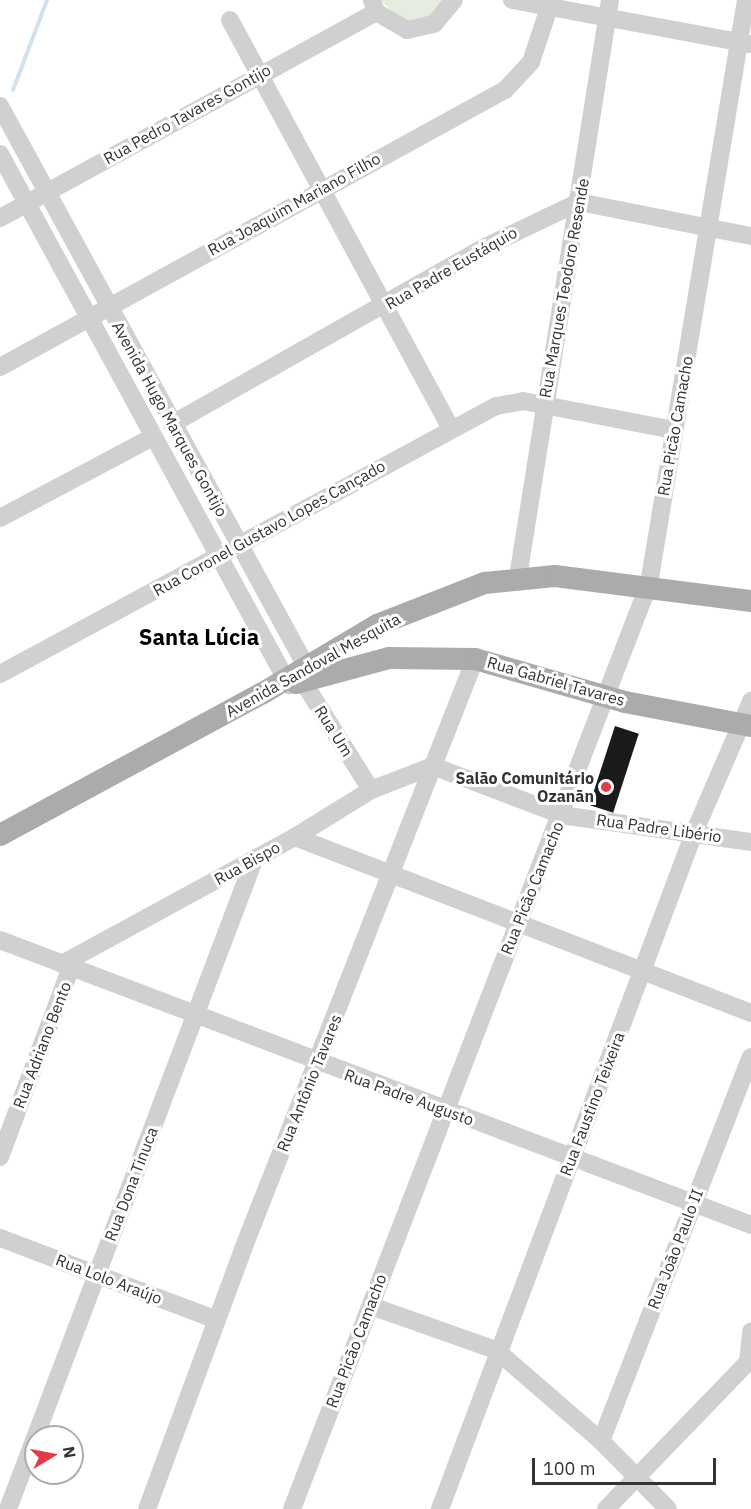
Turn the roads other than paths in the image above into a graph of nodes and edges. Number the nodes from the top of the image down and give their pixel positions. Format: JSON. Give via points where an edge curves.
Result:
{"nodes":[{"id":1,"x":454,"y":0,"type":"edge"},
{"id":2,"x":512,"y":0,"type":"edge"},
{"id":3,"x":610,"y":0,"type":"edge"},
{"id":4,"x":746,"y":0,"type":"edge"},
{"id":5,"x":374,"y":6,"type":"edge"},
{"id":6,"x":549,"y":8,"type":"junction"},
{"id":7,"x":230,"y":20,"type":"dead end"},
{"id":8,"x":608,"y":20,"type":"junction"},
{"id":9,"x":745,"y":43,"type":"edge"},
{"id":10,"x":257,"y":75,"type":"junction"},
{"id":11,"x":0,"y":106,"type":"edge"},
{"id":12,"x":0,"y":154,"type":"edge"},
{"id":13,"x":319,"y":189,"type":"junction"},
{"id":14,"x":47,"y":191,"type":"junction"},
{"id":15,"x":579,"y":202,"type":"junction"},
{"id":16,"x":28,"y":203,"type":"junction"},
{"id":17,"x":0,"y":218,"type":"edge"},
{"id":18,"x":710,"y":231,"type":"junction"},
{"id":19,"x":751,"y":236,"type":"edge"},
{"id":20,"x":108,"y":306,"type":"junction"},
{"id":21,"x":384,"y":308,"type":"junction"},
{"id":22,"x":88,"y":318,"type":"junction"},
{"id":23,"x":0,"y":367,"type":"edge"},
{"id":24,"x":543,"y":407,"type":"junction"},
{"id":25,"x":172,"y":424,"type":"junction"},
{"id":26,"x":450,"y":427,"type":"junction"},
{"id":27,"x":674,"y":430,"type":"junction"},
{"id":28,"x":153,"y":437,"type":"junction"},
{"id":29,"x":0,"y":518,"type":"edge"},
{"id":30,"x":239,"y":544,"type":"junction"},
{"id":31,"x":218,"y":555,"type":"junction"},
{"id":32,"x":518,"y":577,"type":"junction"},
{"id":33,"x":649,"y":584,"type":"junction"},
{"id":34,"x":751,"y":601,"type":"edge"},
{"id":35,"x":377,"y":626,"type":"junction"},
{"id":36,"x":390,"y":658,"type":"junction"},
{"id":37,"x":475,"y":658,"type":"junction"},
{"id":38,"x":0,"y":674,"type":"edge"},
{"id":39,"x":303,"y":676,"type":"junction"},
{"id":40,"x":605,"y":696,"type":"junction"},
{"id":41,"x":751,"y":701,"type":"edge"},
{"id":42,"x":747,"y":725,"type":"edge"},
{"id":43,"x":433,"y":766,"type":"junction"},
{"id":44,"x":371,"y":790,"type":"junction"},
{"id":45,"x":561,"y":814,"type":"junction"},
{"id":46,"x":694,"y":833,"type":"junction"},
{"id":47,"x":0,"y":835,"type":"edge"},
{"id":48,"x":295,"y":837,"type":"junction"},
{"id":49,"x":751,"y":842,"type":"edge"},
{"id":50,"x":254,"y":860,"type":"junction"},
{"id":51,"x":389,"y":875,"type":"junction"},
{"id":52,"x":519,"y":922,"type":"junction"},
{"id":53,"x":0,"y":940,"type":"edge"},
{"id":54,"x":67,"y":966,"type":"junction"},
{"id":55,"x":643,"y":971,"type":"junction"},
{"id":56,"x":751,"y":1013,"type":"edge"},
{"id":57,"x":195,"y":1015,"type":"junction"},
{"id":58,"x":751,"y":1057,"type":"edge"},
{"id":59,"x":317,"y":1063,"type":"junction"},
{"id":60,"x":442,"y":1111,"type":"junction"},
{"id":61,"x":572,"y":1155,"type":"junction"},
{"id":62,"x":0,"y":1156,"type":"edge"},
{"id":63,"x":692,"y":1204,"type":"junction"},
{"id":64,"x":751,"y":1225,"type":"edge"},
{"id":65,"x":0,"y":1238,"type":"edge"},
{"id":66,"x":97,"y":1274,"type":"junction"},
{"id":67,"x":371,"y":1306,"type":"junction"},
{"id":68,"x":218,"y":1320,"type":"junction"},
{"id":69,"x":751,"y":1331,"type":"edge"},
{"id":70,"x":496,"y":1350,"type":"junction"},
{"id":71,"x":750,"y":1360,"type":"edge"},
{"id":72,"x":601,"y":1441,"type":"junction"},
{"id":73,"x":634,"y":1475,"type":"junction"},
{"id":74,"x":8,"y":1509,"type":"edge"},
{"id":75,"x":147,"y":1509,"type":"edge"},
{"id":76,"x":292,"y":1509,"type":"edge"},
{"id":77,"x":440,"y":1509,"type":"edge"},
{"id":78,"x":606,"y":1509,"type":"edge"},
{"id":79,"x":668,"y":1509,"type":"edge"}],
"edges":[{"from":1,"to":5,"type":"street","via":[[446,15],[421,29],[393,25]]},
{"from":2,"to":6,"type":"street"},
{"from":3,"to":8,"type":"street","name":"Rua Marques Teodoro Resende"},
{"from":4,"to":9,"type":"street","name":"Rua Picão Camacho"},
{"from":5,"to":10,"type":"street","name":"Rua Pedro Tavares Gontijo"},
{"from":6,"to":8,"type":"street"},
{"from":6,"to":13,"type":"street","name":"Rua Joaquim Mariano Filho","via":[[531,62],[505,90]]},
{"from":7,"to":10,"type":"street"},
{"from":8,"to":9,"type":"street"},
{"from":8,"to":15,"type":"street","name":"Rua Marques Teodoro Resende"},
{"from":9,"to":18,"type":"street","name":"Rua Picão Camacho"},
{"from":10,"to":13,"type":"street"},
{"from":10,"to":14,"type":"street","name":"Rua Pedro Tavares Gontijo"},
{"from":11,"to":14,"type":"street","name":"Avenida Hugo Marques Gontijo"},
{"from":12,"to":16,"type":"street","name":"Avenida Hugo Marques Gontijo"},
{"from":13,"to":20,"type":"street","name":"Rua Joaquim Mariano Filho"},
{"from":13,"to":21,"type":"street"},
{"from":14,"to":16,"type":"street","name":"Rua Pedro Tavares Gontijo"},
{"from":14,"to":20,"type":"street","name":"Avenida Hugo Marques Gontijo"},
{"from":15,"to":18,"type":"street"},
{"from":15,"to":21,"type":"street","name":"Rua Padre Eustáquio","via":[[494,242]]},
{"from":15,"to":24,"type":"street","name":"Rua Marques Teodoro Resende"},
{"from":16,"to":17,"type":"street","name":"Rua Pedro Tavares Gontijo"},
{"from":16,"to":22,"type":"street","name":"Avenida Hugo Marques Gontijo"},
{"from":18,"to":19,"type":"street"},
{"from":18,"to":27,"type":"street","name":"Rua Picão Camacho"},
{"from":20,"to":22,"type":"street","name":"Rua Joaquim Mariano Filho"},
{"from":20,"to":25,"type":"street","name":"Avenida Hugo Marques Gontijo"},
{"from":21,"to":25,"type":"street","name":"Rua Padre Eustáquio"},
{"from":21,"to":26,"type":"street"},
{"from":22,"to":23,"type":"street","name":"Rua Joaquim Mariano Filho"},
{"from":22,"to":28,"type":"street","name":"Avenida Hugo Marques Gontijo"},
{"from":24,"to":26,"type":"street","name":"Rua Coronel Gustavo Lopes Cançado","via":[[509,401]]},
{"from":24,"to":27,"type":"street","name":"Rua Coronel Gustavo Lopes Cançado"},
{"from":24,"to":32,"type":"street","name":"Rua Marques Teodoro Resende"},
{"from":25,"to":30,"type":"street","name":"Avenida Hugo Marques Gontijo"},
{"from":26,"to":30,"type":"street","name":"Rua Coronel Gustavo Lopes Cançado"},
{"from":27,"to":33,"type":"street","name":"Rua Picão Camacho"},
{"from":28,"to":29,"type":"street"},
{"from":28,"to":31,"type":"street","name":"Avenida Hugo Marques Gontijo"},
{"from":30,"to":31,"type":"street","name":"Rua Coronel Gustavo Lopes Cançado"},
{"from":30,"to":39,"type":"street","name":"Avenida Hugo Marques Gontijo"},
{"from":31,"to":38,"type":"street","name":"Rua Coronel Gustavo Lopes Cançado"},
{"from":31,"to":39,"type":"street","name":"Avenida Hugo Marques Gontijo"},
{"from":32,"to":33,"type":"main road","name":"Avenida Sandoval Mesquita"},
{"from":32,"to":35,"type":"main road","name":"Avenida Sandoval Mesquita","via":[[442,596]]},
{"from":33,"to":34,"type":"main road","name":"Avenida Sandoval Mesquita"},
{"from":33,"to":40,"type":"street","name":"Rua Picão Camacho"},
{"from":35,"to":36,"type":"main road","via":[[371,631],[369,647],[374,654]]},
{"from":35,"to":39,"type":"main road","name":"Avenida Sandoval Mesquita"},
{"from":36,"to":37,"type":"main road","name":"Rua Gabriel Tavares"},
{"from":36,"to":39,"type":"main road","name":"Rua Gabriel Tavares"},
{"from":37,"to":40,"type":"main road","name":"Rua Gabriel Tavares"},
{"from":37,"to":43,"type":"street","name":"Rua Antônio Tavares"},
{"from":39,"to":44,"type":"street","name":"Rua Um"},
{"from":39,"to":47,"type":"main road","name":"Avenida Sandoval Mesquita","via":[[263,693]]},
{"from":40,"to":42,"type":"main road","name":"Rua Gabriel Tavares"},
{"from":40,"to":45,"type":"street","name":"Rua Picão Camacho"},
{"from":41,"to":42,"type":"street","name":"Rua Faustino Teixeira"},
{"from":42,"to":46,"type":"street","name":"Rua Faustino Teixeira"},
{"from":43,"to":44,"type":"street","name":"Rua Bispo"},
{"from":43,"to":45,"type":"street","name":"Rua Padre Libério"},
{"from":43,"to":51,"type":"street","name":"Rua Antônio Tavares"},
{"from":44,"to":48,"type":"street","name":"Rua Bispo"},
{"from":45,"to":46,"type":"street","name":"Rua Padre Libério"},
{"from":45,"to":52,"type":"street","name":"Rua Picão Camacho"},
{"from":46,"to":49,"type":"street","name":"Rua Padre Libério"},
{"from":46,"to":55,"type":"street","name":"Rua Faustino Teixeira"},
{"from":48,"to":50,"type":"street","name":"Rua Bispo"},
{"from":48,"to":51,"type":"street"},
{"from":50,"to":54,"type":"street","name":"Rua Bispo"},
{"from":50,"to":57,"type":"street","name":"Rua Dona Tinuca"},
{"from":51,"to":52,"type":"street"},
{"from":51,"to":59,"type":"street","name":"Rua Antônio Tavares"},
{"from":52,"to":55,"type":"street"},
{"from":52,"to":60,"type":"street","name":"Rua Picão Camacho"},
{"from":53,"to":54,"type":"street","name":"Rua Padre Augusto"},
{"from":54,"to":57,"type":"street","name":"Rua Padre Augusto"},
{"from":54,"to":62,"type":"street","name":"Rua Adriano Bento"},
{"from":55,"to":56,"type":"street"},
{"from":55,"to":61,"type":"street","name":"Rua Faustino Teixeira"},
{"from":57,"to":59,"type":"street","name":"Rua Padre Augusto"},
{"from":57,"to":66,"type":"street","name":"Rua Dona Tinuca"},
{"from":58,"to":63,"type":"street","name":"Rua João Paulo II"},
{"from":59,"to":60,"type":"street","name":"Rua Padre Augusto"},
{"from":59,"to":68,"type":"street","name":"Rua Antônio Tavares"},
{"from":60,"to":61,"type":"street","name":"Rua Padre Augusto"},
{"from":60,"to":67,"type":"street","name":"Rua Picão Camacho"},
{"from":61,"to":63,"type":"street","name":"Rua Padre Augusto"},
{"from":61,"to":70,"type":"street","name":"Rua Faustino Teixeira"},
{"from":63,"to":64,"type":"street","name":"Rua Padre Augusto"},
{"from":63,"to":72,"type":"street","name":"Rua João Paulo II"},
{"from":65,"to":66,"type":"street","name":"Rua Lolo Araújo"},
{"from":66,"to":68,"type":"street","name":"Rua Lolo Araújo"},
{"from":66,"to":74,"type":"street","name":"Rua Dona Tinuca"},
{"from":67,"to":70,"type":"street"},
{"from":67,"to":76,"type":"street","name":"Rua Picão Camacho"},
{"from":68,"to":75,"type":"street","name":"Rua Antônio Tavares"},
{"from":69,"to":71,"type":"street"},
{"from":70,"to":72,"type":"street"},
{"from":70,"to":77,"type":"street","name":"Rua Faustino Teixeira"},
{"from":71,"to":73,"type":"street"},
{"from":72,"to":73,"type":"street"},
{"from":73,"to":78,"type":"street"},
{"from":73,"to":79,"type":"street"}]}
